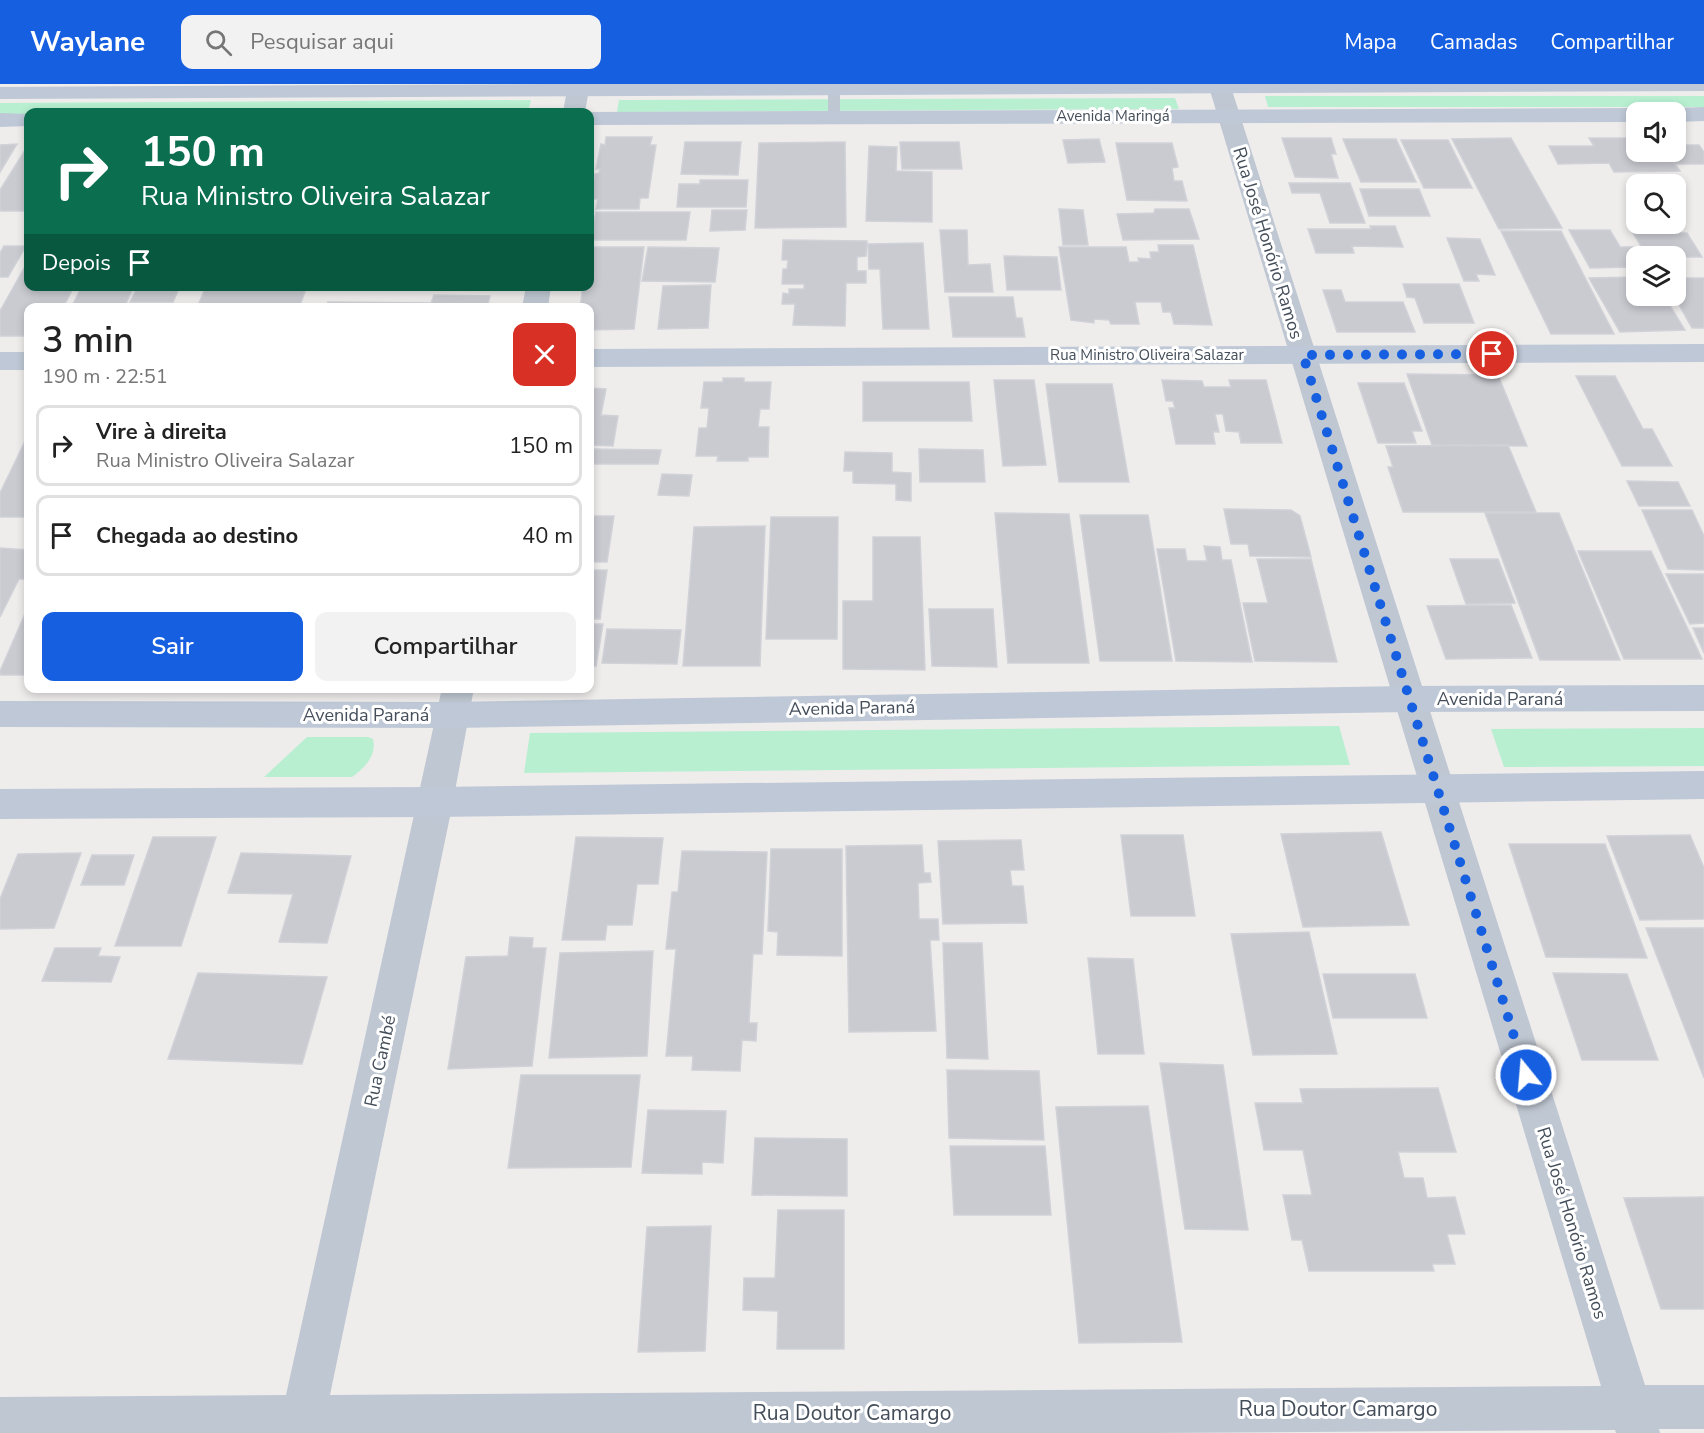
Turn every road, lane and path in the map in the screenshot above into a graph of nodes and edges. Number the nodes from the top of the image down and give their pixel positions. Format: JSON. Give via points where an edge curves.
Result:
{"nodes":[{"id":1,"x":1704,"y":85,"type":"edge"},
{"id":2,"x":834,"y":86,"type":"edge"},
{"id":3,"x":1219,"y":86,"type":"edge"},
{"id":4,"x":1484,"y":86,"type":"junction"},
{"id":5,"x":579,"y":87,"type":"edge"},
{"id":6,"x":0,"y":93,"type":"edge"},
{"id":7,"x":575,"y":108,"type":"edge"},
{"id":8,"x":1686,"y":114,"type":"edge"},
{"id":9,"x":1704,"y":114,"type":"edge"},
{"id":10,"x":1501,"y":115,"type":"junction"},
{"id":11,"x":1626,"y":115,"type":"edge"},
{"id":12,"x":1228,"y":116,"type":"junction"},
{"id":13,"x":834,"y":117,"type":"junction"},
{"id":14,"x":594,"y":118,"type":"edge"},
{"id":15,"x":0,"y":120,"type":"edge"},
{"id":16,"x":24,"y":120,"type":"edge"},
{"id":17,"x":1704,"y":353,"type":"edge"},
{"id":18,"x":1303,"y":355,"type":"junction"},
{"id":19,"x":594,"y":358,"type":"edge"},
{"id":20,"x":0,"y":361,"type":"edge"},
{"id":21,"x":24,"y":361,"type":"edge"},
{"id":22,"x":1704,"y":698,"type":"edge"},
{"id":23,"x":1408,"y":699,"type":"junction"},
{"id":24,"x":455,"y":702,"type":"edge"},
{"id":25,"x":0,"y":714,"type":"edge"},
{"id":26,"x":1704,"y":785,"type":"edge"},
{"id":27,"x":1437,"y":787,"type":"junction"},
{"id":28,"x":436,"y":802,"type":"junction"},
{"id":29,"x":0,"y":804,"type":"edge"},
{"id":30,"x":1704,"y":1407,"type":"edge"},
{"id":31,"x":0,"y":1419,"type":"edge"},
{"id":32,"x":1634,"y":1420,"type":"edge"},
{"id":33,"x":302,"y":1425,"type":"edge"}],
"edges":[{"from":1,"to":4,"type":"street","name":"Avenida Maringá"},
{"from":2,"to":3,"type":"street","name":"Avenida Maringá"},
{"from":2,"to":5,"type":"street","name":"Avenida Maringá"},
{"from":2,"to":13,"type":"lane"},
{"from":3,"to":4,"type":"street","name":"Avenida Maringá"},
{"from":3,"to":12,"type":"street","name":"Rua José Honório Ramos"},
{"from":4,"to":10,"type":"street"},
{"from":5,"to":6,"type":"street","name":"Avenida Maringá"},
{"from":5,"to":7,"type":"street"},
{"from":8,"to":9,"type":"street"},
{"from":10,"to":11,"type":"street","name":"Avenida Maringá"},
{"from":10,"to":12,"type":"street","name":"Avenida Maringá"},
{"from":12,"to":13,"type":"street","name":"Avenida Maringá"},
{"from":12,"to":18,"type":"street","name":"Rua José Honório Ramos"},
{"from":13,"to":14,"type":"street","name":"Avenida Maringá"},
{"from":15,"to":16,"type":"street"},
{"from":17,"to":18,"type":"street","name":"Rua Ministro Oliveira Salazar"},
{"from":18,"to":19,"type":"street","name":"Rua Ministro Oliveira Salazar"},
{"from":18,"to":23,"type":"street","name":"Rua José Honório Ramos"},
{"from":20,"to":21,"type":"street"},
{"from":22,"to":23,"type":"street","name":"Avenida Paraná"},
{"from":23,"to":24,"type":"street","name":"Avenida Paraná"},
{"from":23,"to":27,"type":"street","name":"Rua José Honório Ramos"},
{"from":24,"to":25,"type":"street","name":"Avenida Paraná"},
{"from":24,"to":28,"type":"street","name":"Rua Cambé"},
{"from":26,"to":27,"type":"street"},
{"from":27,"to":28,"type":"street"},
{"from":27,"to":32,"type":"street","name":"Rua José Honório Ramos"},
{"from":28,"to":29,"type":"street"},
{"from":28,"to":33,"type":"street","name":"Rua Cambé"},
{"from":30,"to":32,"type":"street","name":"Rua Doutor Camargo"},
{"from":31,"to":33,"type":"street","name":"Rua Doutor Camargo"},
{"from":32,"to":33,"type":"street","name":"Rua Doutor Camargo"}]}
